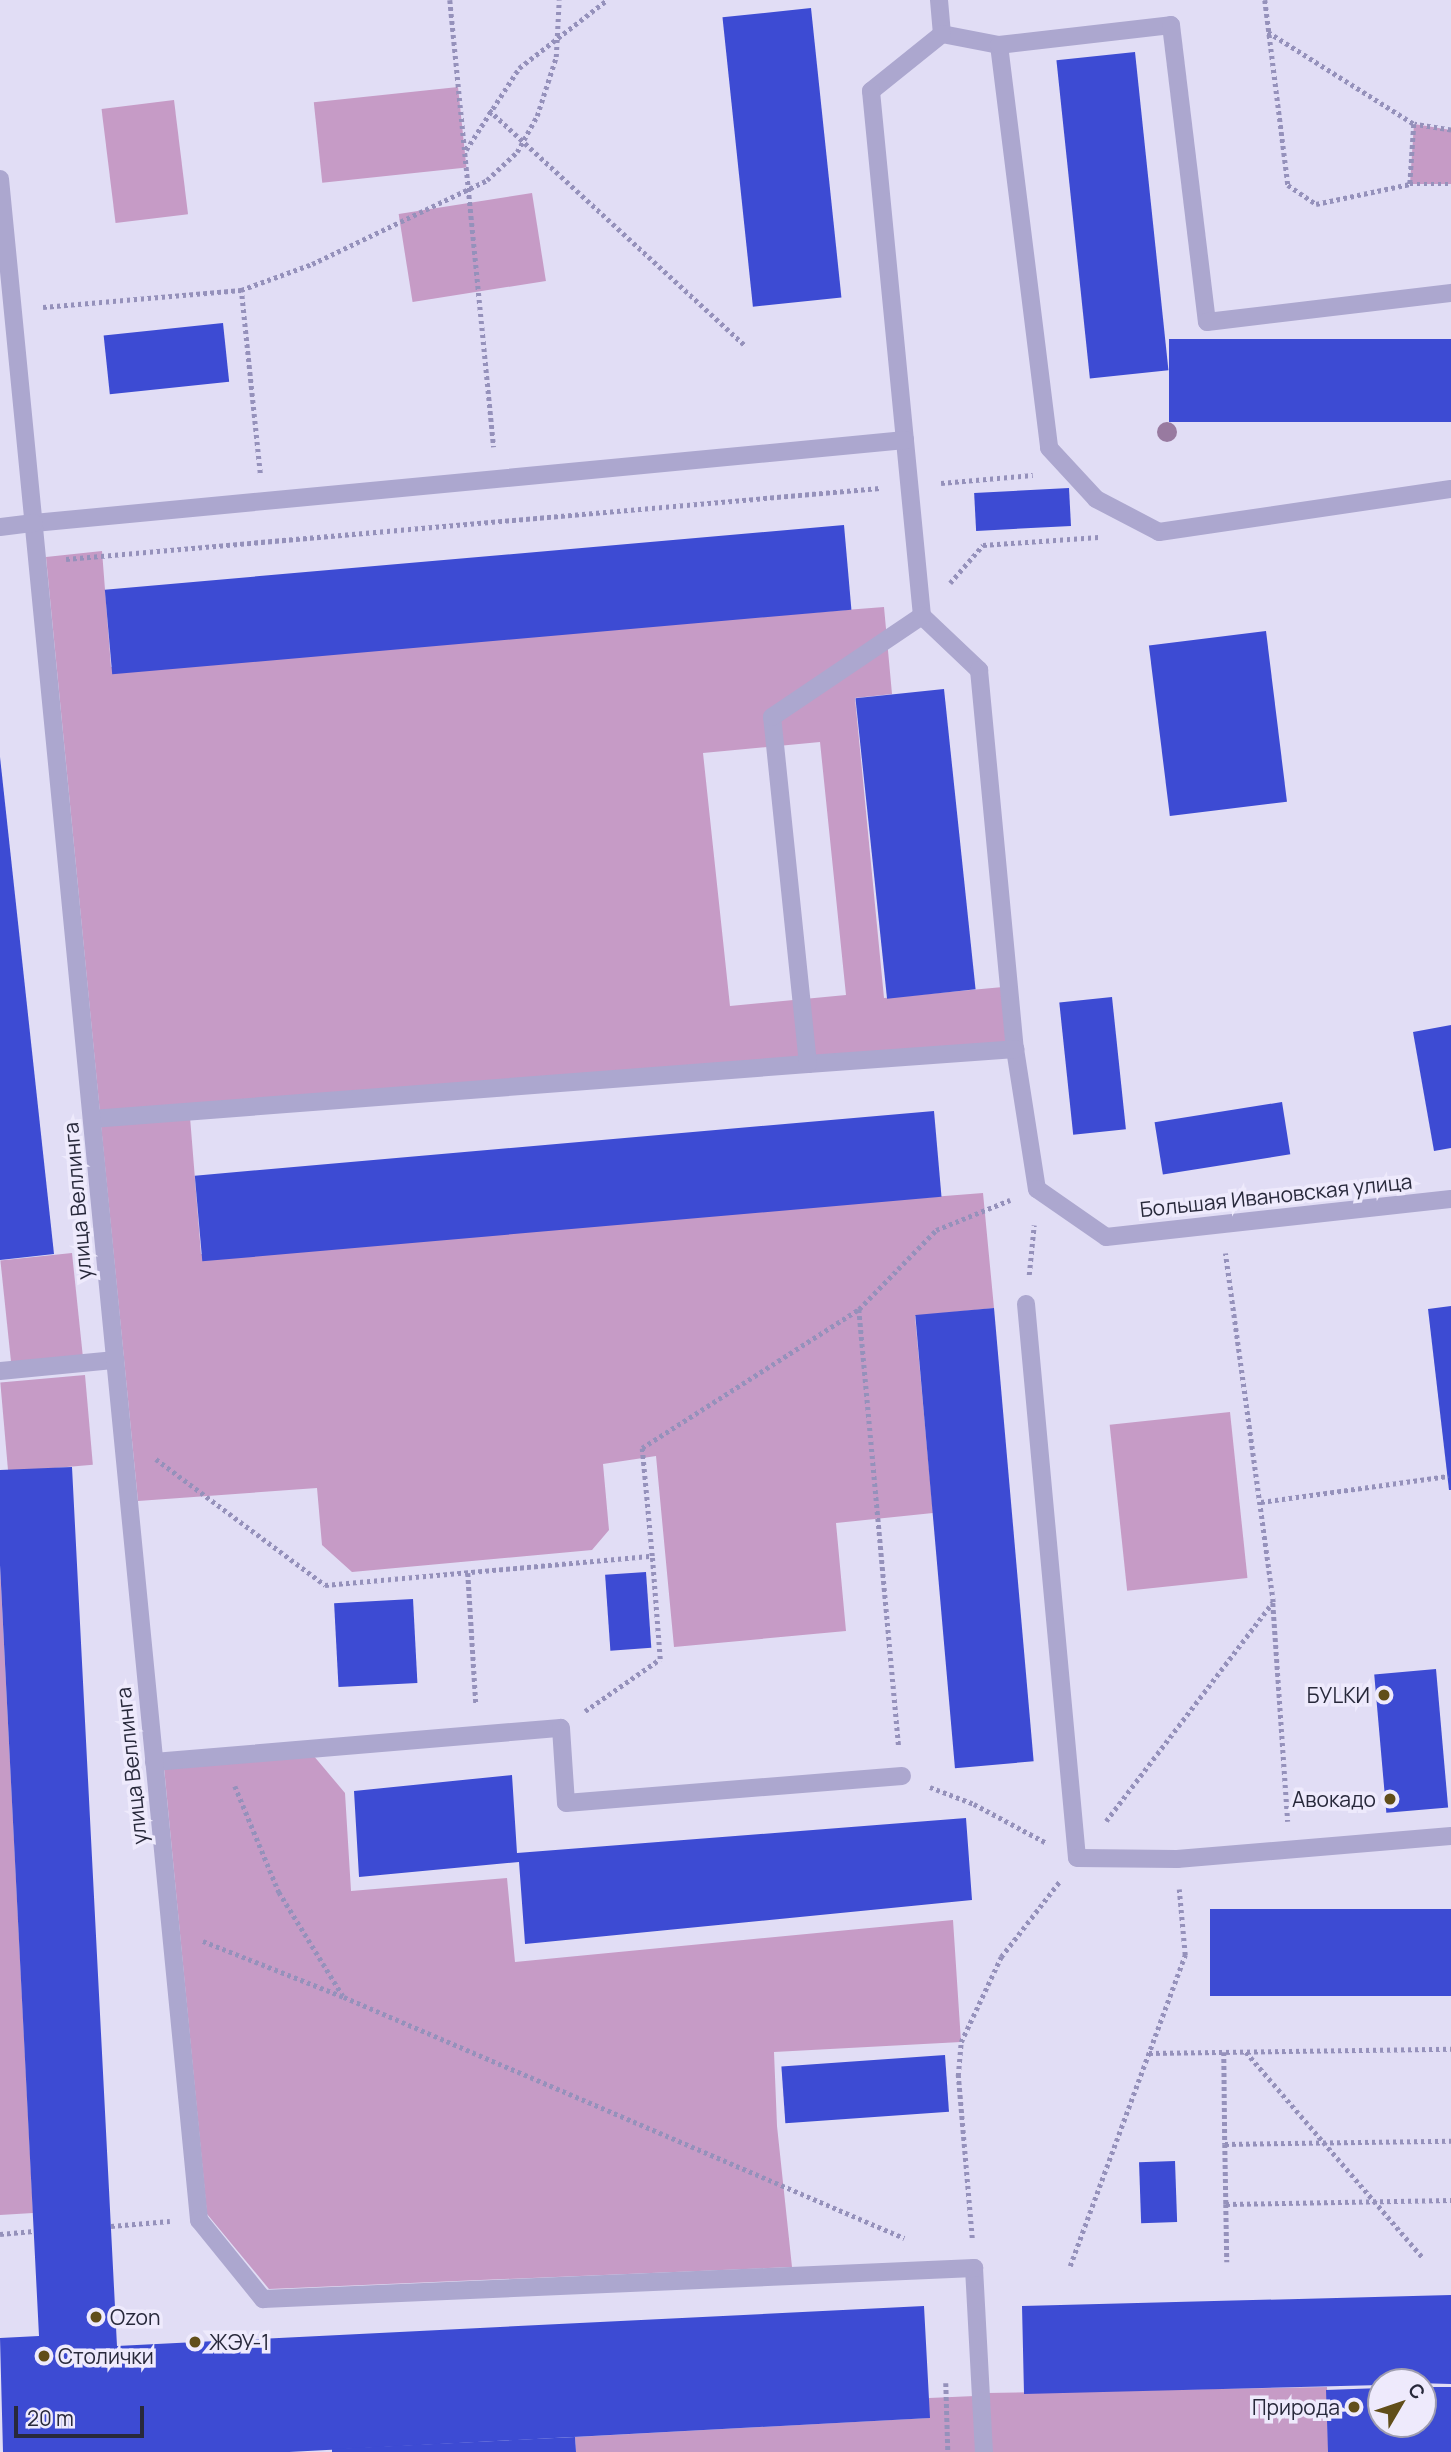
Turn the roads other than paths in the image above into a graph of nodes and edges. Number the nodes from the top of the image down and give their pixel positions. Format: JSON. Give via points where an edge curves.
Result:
{"nodes":[{"id":1,"x":939,"y":0,"type":"edge"},
{"id":2,"x":942,"y":34,"type":"junction"},
{"id":3,"x":999,"y":45,"type":"junction"},
{"id":4,"x":0,"y":179,"type":"edge"},
{"id":5,"x":1451,"y":293,"type":"edge"},
{"id":6,"x":905,"y":440,"type":"junction"},
{"id":7,"x":1451,"y":489,"type":"edge"},
{"id":8,"x":34,"y":523,"type":"junction"},
{"id":9,"x":0,"y":527,"type":"edge"},
{"id":10,"x":922,"y":616,"type":"junction"},
{"id":11,"x":1015,"y":1049,"type":"junction"},
{"id":12,"x":808,"y":1064,"type":"junction"},
{"id":13,"x":92,"y":1119,"type":"junction"},
{"id":14,"x":1451,"y":1199,"type":"edge"},
{"id":15,"x":1026,"y":1304,"type":"road end"},
{"id":16,"x":115,"y":1360,"type":"junction"},
{"id":17,"x":0,"y":1371,"type":"edge"},
{"id":18,"x":154,"y":1762,"type":"junction"},
{"id":19,"x":902,"y":1776,"type":"road end"},
{"id":20,"x":1451,"y":1836,"type":"edge"},
{"id":21,"x":984,"y":2452,"type":"edge"}],
"edges":[{"from":1,"to":2,"type":"street"},
{"from":2,"to":3,"type":"street"},
{"from":2,"to":6,"type":"street","via":[[871,91]]},
{"from":3,"to":5,"type":"street","via":[[1171,25],[1207,322]]},
{"from":3,"to":7,"type":"street","via":[[1049,448],[1096,499],[1159,532]]},
{"from":4,"to":8,"type":"street","name":"улица Веллинга"},
{"from":6,"to":8,"type":"street"},
{"from":6,"to":10,"type":"street"},
{"from":8,"to":9,"type":"street"},
{"from":8,"to":13,"type":"street","name":"улица Веллинга"},
{"from":10,"to":11,"type":"street","via":[[979,670]]},
{"from":10,"to":12,"type":"street","via":[[772,718]]},
{"from":11,"to":12,"type":"street"},
{"from":11,"to":14,"type":"street","name":"Большая Ивановская улица","via":[[1037,1189],[1106,1237]]},
{"from":12,"to":13,"type":"street"},
{"from":13,"to":16,"type":"street","name":"улица Веллинга"},
{"from":15,"to":20,"type":"street","via":[[1077,1858],[1177,1859]]},
{"from":16,"to":17,"type":"street"},
{"from":16,"to":18,"type":"street","name":"улица Веллинга"},
{"from":18,"to":19,"type":"street","via":[[561,1728],[566,1803]]},
{"from":18,"to":21,"type":"street","name":"улица Веллинга","via":[[199,2220],[263,2299],[974,2268]]}]}
